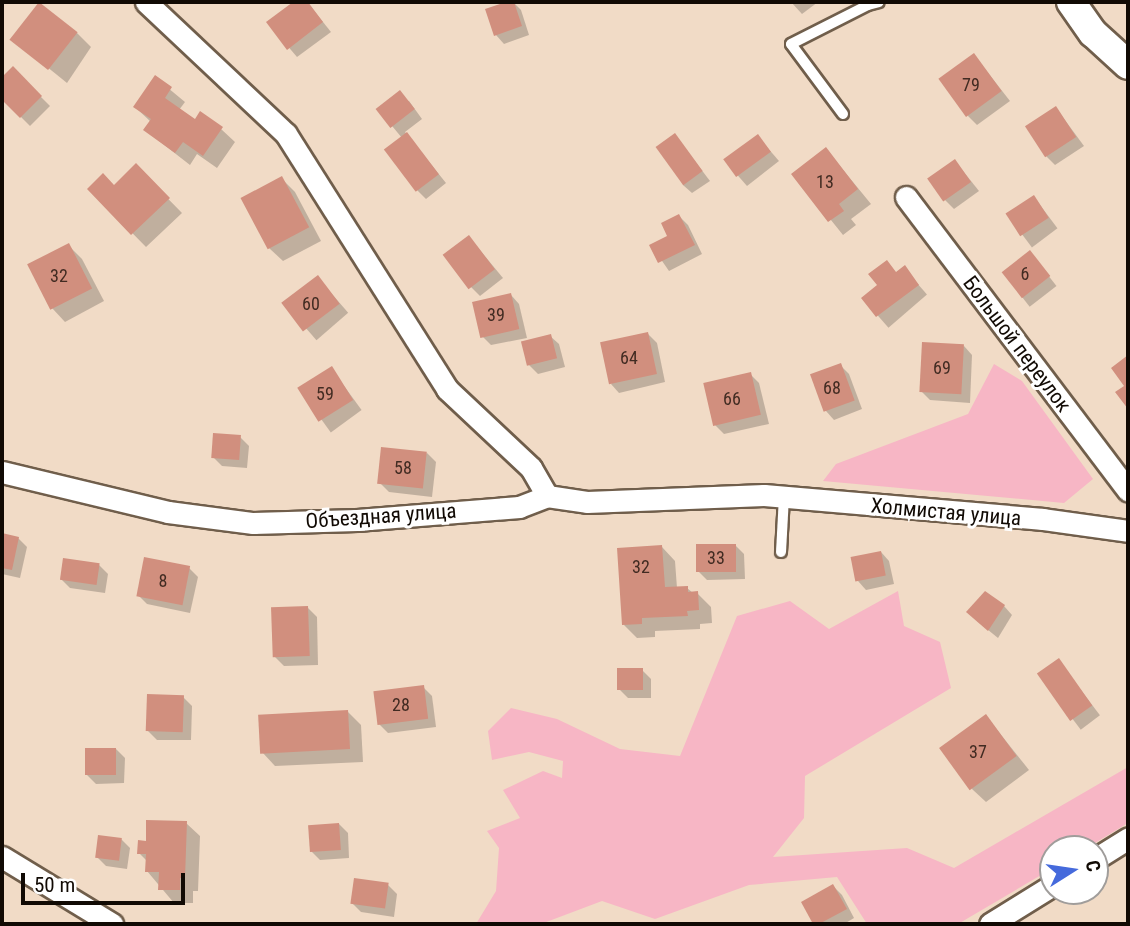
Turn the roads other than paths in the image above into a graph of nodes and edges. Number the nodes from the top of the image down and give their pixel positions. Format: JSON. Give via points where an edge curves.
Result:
{"nodes":[{"id":1,"x":146,"y":2,"type":"edge"},
{"id":2,"x":879,"y":2,"type":"edge"},
{"id":3,"x":1071,"y":2,"type":"edge"},
{"id":4,"x":1128,"y":65,"type":"edge"},
{"id":5,"x":843,"y":114,"type":"dead end"},
{"id":6,"x":906,"y":197,"type":"dead end"},
{"id":7,"x":2,"y":472,"type":"edge"},
{"id":8,"x":1128,"y":491,"type":"edge"},
{"id":9,"x":547,"y":496,"type":"junction"},
{"id":10,"x":774,"y":496,"type":"junction"},
{"id":11,"x":1128,"y":531,"type":"edge"},
{"id":12,"x":781,"y":552,"type":"dead end"},
{"id":13,"x":1128,"y":838,"type":"edge"},
{"id":14,"x":1109,"y":850,"type":"edge"},
{"id":15,"x":2,"y":856,"type":"edge"},
{"id":16,"x":1039,"y":894,"type":"edge"},
{"id":17,"x":112,"y":924,"type":"edge"},
{"id":18,"x":990,"y":924,"type":"edge"}],
"edges":[{"from":1,"to":9,"type":"street","via":[[286,134],[447,389],[531,468]]},
{"from":2,"to":5,"type":"lane","via":[[791,44]]},
{"from":3,"to":4,"type":"street","via":[[1093,33]]},
{"from":6,"to":8,"type":"street","name":"Большой переулок"},
{"from":7,"to":9,"type":"street","name":"Объездная улица","via":[[168,512],[253,523],[519,507]]},
{"from":9,"to":10,"type":"street","name":"Объездная улица","via":[[587,502]]},
{"from":10,"to":11,"type":"street","name":"Холмистая улица","via":[[1043,519]]},
{"from":10,"to":12,"type":"lane"},
{"from":13,"to":14,"type":"street"},
{"from":15,"to":17,"type":"street"},
{"from":16,"to":18,"type":"street"}]}
